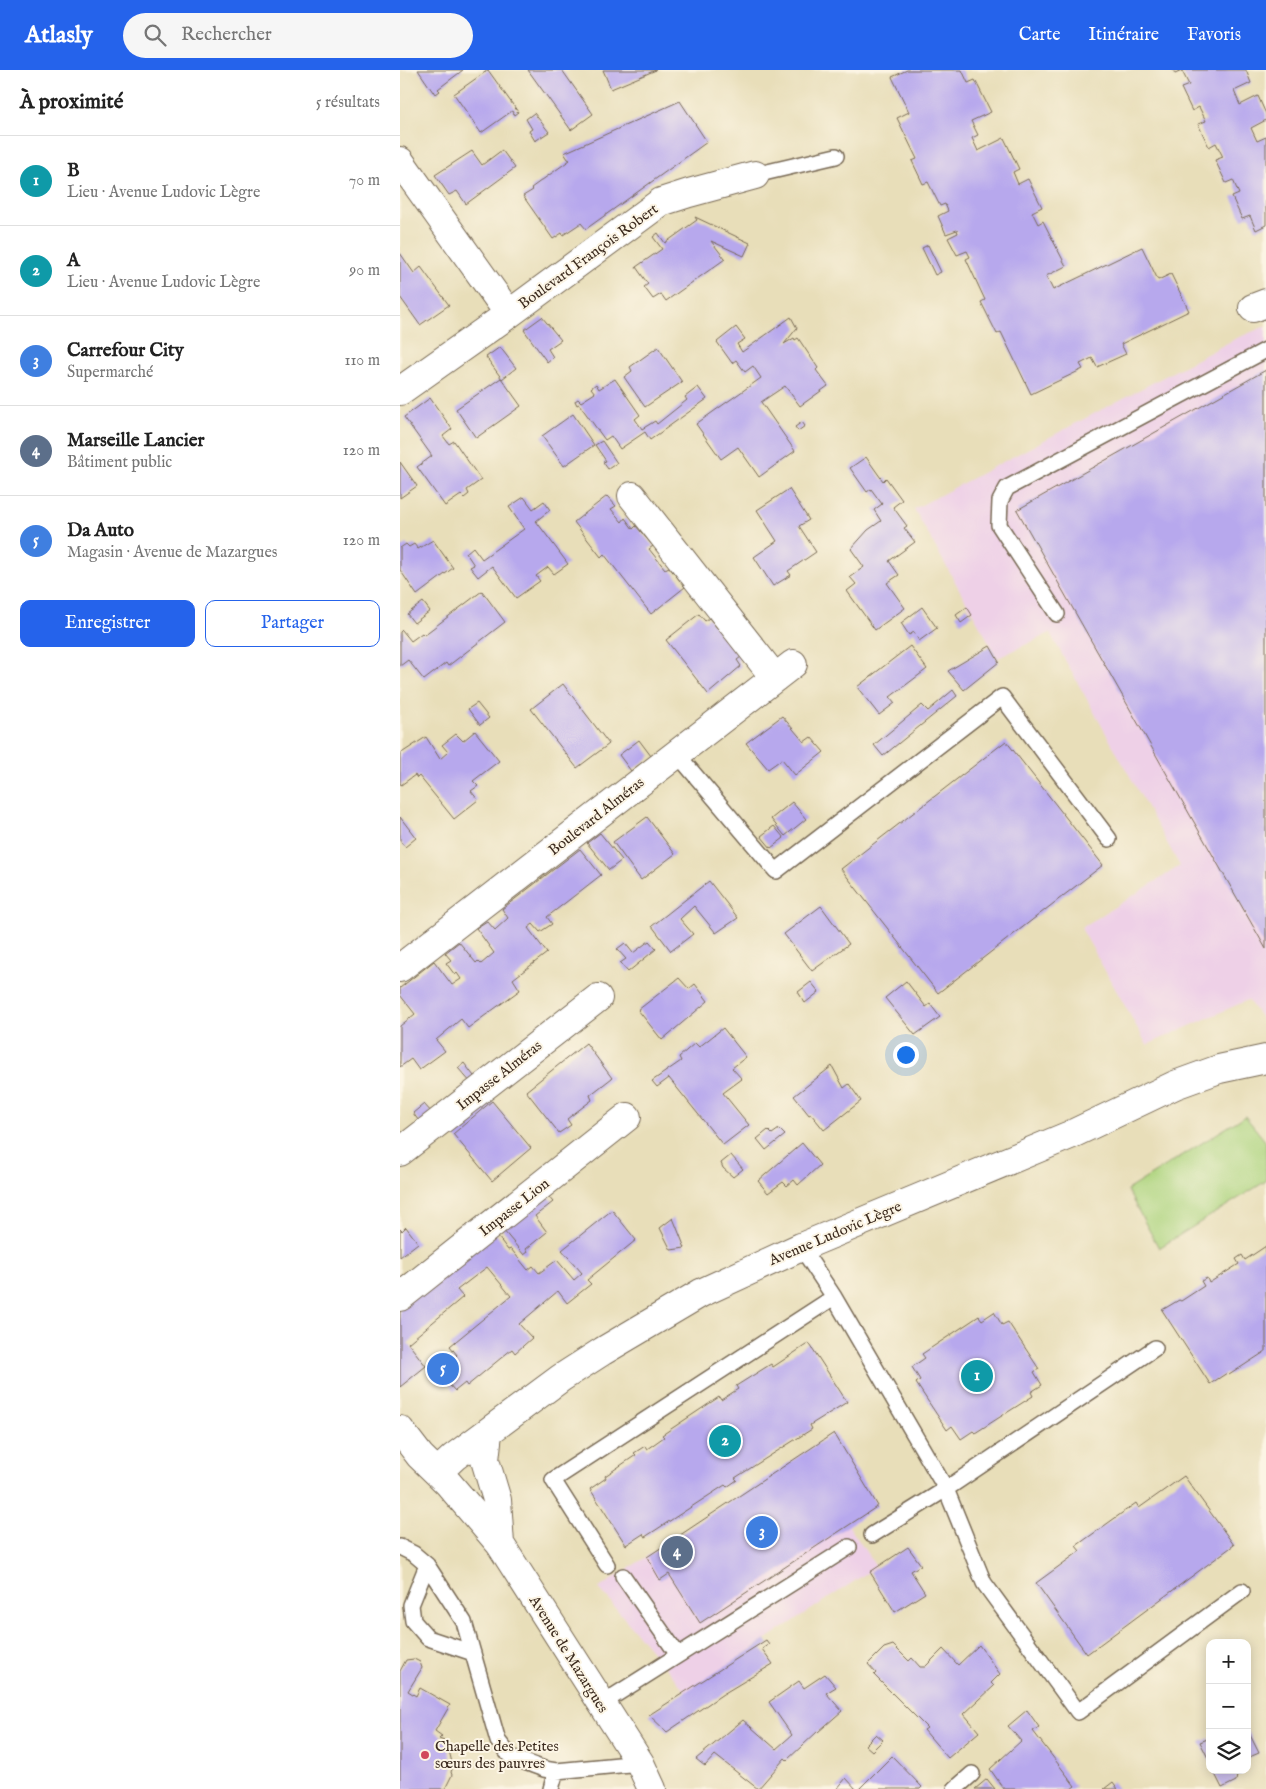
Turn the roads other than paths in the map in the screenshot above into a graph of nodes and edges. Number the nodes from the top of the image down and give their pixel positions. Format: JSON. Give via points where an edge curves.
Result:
{"nodes":[{"id":1,"x":836,"y":156,"type":"dead end"},
{"id":2,"x":400,"y":161,"type":"edge"},
{"id":3,"x":754,"y":175,"type":"joint"},
{"id":4,"x":509,"y":314,"type":"junction"},
{"id":5,"x":1266,"y":350,"type":"edge"},
{"id":6,"x":400,"y":391,"type":"edge"},
{"id":7,"x":632,"y":496,"type":"dead end"},
{"id":8,"x":1057,"y":614,"type":"dead end"},
{"id":9,"x":677,"y":754,"type":"junction"},
{"id":10,"x":1109,"y":839,"type":"dead end"},
{"id":11,"x":400,"y":968,"type":"edge"},
{"id":12,"x":598,"y":998,"type":"dead end"},
{"id":13,"x":1266,"y":1058,"type":"edge"},
{"id":14,"x":627,"y":1117,"type":"dead end"},
{"id":15,"x":400,"y":1152,"type":"edge"},
{"id":16,"x":801,"y":1247,"type":"junction"},
{"id":17,"x":400,"y":1297,"type":"edge"},
{"id":18,"x":834,"y":1297,"type":"junction"},
{"id":19,"x":1155,"y":1348,"type":"dead end"},
{"id":20,"x":400,"y":1430,"type":"edge"},
{"id":21,"x":488,"y":1433,"type":"junction"},
{"id":22,"x":438,"y":1472,"type":"junction"},
{"id":23,"x":946,"y":1489,"type":"junction"},
{"id":24,"x":872,"y":1535,"type":"dead end"},
{"id":25,"x":500,"y":1544,"type":"junction"},
{"id":26,"x":400,"y":1546,"type":"edge"},
{"id":27,"x":849,"y":1547,"type":"dead end"},
{"id":28,"x":427,"y":1565,"type":"junction"},
{"id":29,"x":607,"y":1565,"type":"dead end"},
{"id":30,"x":623,"y":1576,"type":"dead end"},
{"id":31,"x":1242,"y":1591,"type":"dead end"},
{"id":32,"x":474,"y":1653,"type":"junction"},
{"id":33,"x":678,"y":1655,"type":"junction"},
{"id":34,"x":601,"y":1704,"type":"junction"},
{"id":35,"x":640,"y":1763,"type":"junction"},
{"id":36,"x":556,"y":1771,"type":"junction"},
{"id":37,"x":972,"y":1774,"type":"dead end"},
{"id":38,"x":551,"y":1789,"type":"edge"},
{"id":39,"x":652,"y":1789,"type":"edge"},
{"id":40,"x":672,"y":1789,"type":"edge"},
{"id":41,"x":955,"y":1789,"type":"edge"}],
"edges":[{"from":1,"to":3,"type":"lane"},
{"from":2,"to":4,"type":"street","name":"Boulevard François Robert"},
{"from":3,"to":4,"type":"street","name":"Boulevard François Robert","via":[[661,202]]},
{"from":4,"to":6,"type":"street","name":"Boulevard François Robert"},
{"from":5,"to":8,"type":"lane","via":[[1007,488],[1000,501],[999,525]]},
{"from":7,"to":9,"type":"street","name":"Boulevard Alméras","via":[[784,671]]},
{"from":9,"to":10,"type":"lane","via":[[776,871],[1002,697]]},
{"from":9,"to":11,"type":"street","name":"Boulevard Alméras"},
{"from":12,"to":15,"type":"street","name":"Impasse Alméras"},
{"from":13,"to":16,"type":"street","name":"Avenue Ludovic Lègre","via":[[1219,1069],[1175,1085],[1070,1135]]},
{"from":14,"to":17,"type":"street","name":"Impasse Lion"},
{"from":16,"to":18,"type":"lane"},
{"from":16,"to":21,"type":"street","name":"Avenue Ludovic Lègre","via":[[701,1293],[603,1351]]},
{"from":18,"to":23,"type":"lane"},
{"from":18,"to":29,"type":"lane","via":[[553,1480]]},
{"from":19,"to":23,"type":"lane"},
{"from":20,"to":22,"type":"street","name":"Avenue de Mazargues","via":[[420,1456]]},
{"from":21,"to":22,"type":"street","name":"Avenue Ludovic Lègre"},
{"from":21,"to":25,"type":"street","name":"Avenue de Mazargues","via":[[486,1460],[497,1500]]},
{"from":22,"to":25,"type":"street","name":"Avenue de Mazargues"},
{"from":23,"to":24,"type":"lane"},
{"from":23,"to":31,"type":"lane","via":[[984,1582],[1078,1712]]},
{"from":25,"to":34,"type":"street","name":"Avenue de Mazargues"},
{"from":26,"to":28,"type":"lane"},
{"from":27,"to":33,"type":"lane"},
{"from":28,"to":32,"type":"lane","via":[[464,1622]]},
{"from":28,"to":32,"type":"lane","via":[[411,1605],[413,1622],[428,1638]]},
{"from":30,"to":33,"type":"lane"},
{"from":32,"to":36,"type":"lane","via":[[498,1741],[511,1757]]},
{"from":33,"to":34,"type":"lane"},
{"from":34,"to":35,"type":"street","name":"Avenue de Mazargues"},
{"from":35,"to":36,"type":"lane"},
{"from":35,"to":39,"type":"street","name":"Avenue de Mazargues"},
{"from":35,"to":40,"type":"street","name":"Avenue de Mazargues"},
{"from":36,"to":38,"type":"lane"},
{"from":37,"to":41,"type":"lane"}]}
